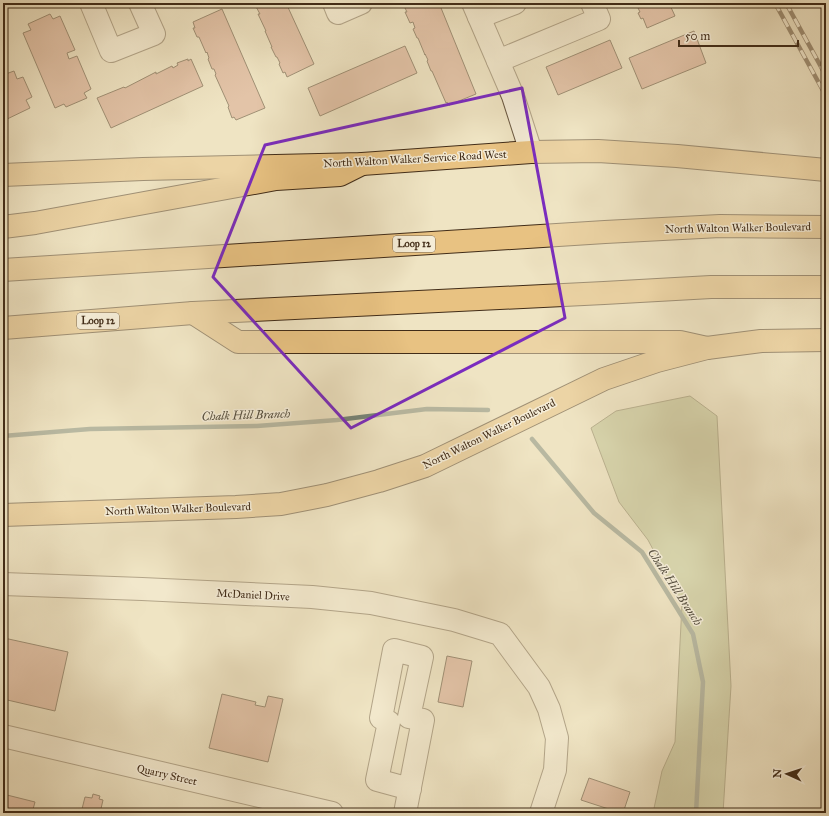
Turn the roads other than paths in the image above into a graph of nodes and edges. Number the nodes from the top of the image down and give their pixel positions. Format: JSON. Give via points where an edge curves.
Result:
{"nodes":[{"id":1,"x":91,"y":3,"type":"edge"},
{"id":2,"x":140,"y":3,"type":"edge"},
{"id":3,"x":334,"y":3,"type":"edge"},
{"id":4,"x":361,"y":3,"type":"edge"},
{"id":5,"x":515,"y":3,"type":"edge"},
{"id":6,"x":592,"y":3,"type":"edge"},
{"id":7,"x":476,"y":10,"type":"edge"},
{"id":8,"x":498,"y":62,"type":"junction"},
{"id":9,"x":531,"y":152,"type":"junction"},
{"id":10,"x":362,"y":164,"type":"junction"},
{"id":11,"x":826,"y":170,"type":"edge"},
{"id":12,"x":3,"y":175,"type":"edge"},
{"id":13,"x":3,"y":227,"type":"edge"},
{"id":14,"x":826,"y":227,"type":"edge"},
{"id":15,"x":3,"y":270,"type":"edge"},
{"id":16,"x":826,"y":287,"type":"edge"},
{"id":17,"x":193,"y":313,"type":"junction"},
{"id":18,"x":3,"y":328,"type":"edge"},
{"id":19,"x":826,"y":340,"type":"edge"},
{"id":20,"x":707,"y":348,"type":"junction"},
{"id":21,"x":3,"y":515,"type":"edge"},
{"id":22,"x":3,"y":584,"type":"edge"},
{"id":23,"x":3,"y":736,"type":"edge"},
{"id":24,"x":410,"y":789,"type":"junction"},
{"id":25,"x":332,"y":813,"type":"edge"},
{"id":26,"x":405,"y":813,"type":"edge"},
{"id":27,"x":541,"y":813,"type":"edge"}],
"edges":[{"from":1,"to":2,"type":"street","via":[[111,51],[154,34]]},
{"from":3,"to":4,"type":"street","via":[[338,13]]},
{"from":5,"to":7,"type":"street"},
{"from":6,"to":8,"type":"street","via":[[599,19]]},
{"from":7,"to":8,"type":"street"},
{"from":8,"to":9,"type":"street","via":[[513,96]]},
{"from":9,"to":10,"type":"main road","name":"North Walton Walker Service Road West"},
{"from":9,"to":11,"type":"main road","name":"North Walton Walker Service Road West","via":[[598,151]]},
{"from":10,"to":12,"type":"main road","name":"North Walton Walker Service Road West"},
{"from":10,"to":13,"type":"main road","via":[[340,175],[276,179]]},
{"from":14,"to":15,"type":"main road","name":"North Walton Walker Boulevard","number":"Loop 12","via":[[720,226],[605,232]]},
{"from":16,"to":17,"type":"main road","number":"Loop 12","via":[[711,287]]},
{"from":17,"to":18,"type":"main road","number":"Loop 12"},
{"from":17,"to":20,"type":"main road","via":[[238,342],[680,342]]},
{"from":19,"to":20,"type":"main road","name":"North Walton Walker Boulevard","via":[[761,341]]},
{"from":20,"to":21,"type":"main road","name":"North Walton Walker Boulevard","via":[[604,379],[425,466],[327,495],[281,504],[236,507]]},
{"from":22,"to":27,"type":"street","name":"McDaniel Drive","via":[[312,597],[370,603],[454,620],[500,634],[538,687],[550,710],[557,738],[555,770]]},
{"from":23,"to":25,"type":"street","name":"Quarry Street"},
{"from":24,"to":24,"type":"street","via":[[423,720],[409,717],[422,657],[394,650],[381,718],[388,722],[377,780]]},
{"from":24,"to":26,"type":"street"}]}
